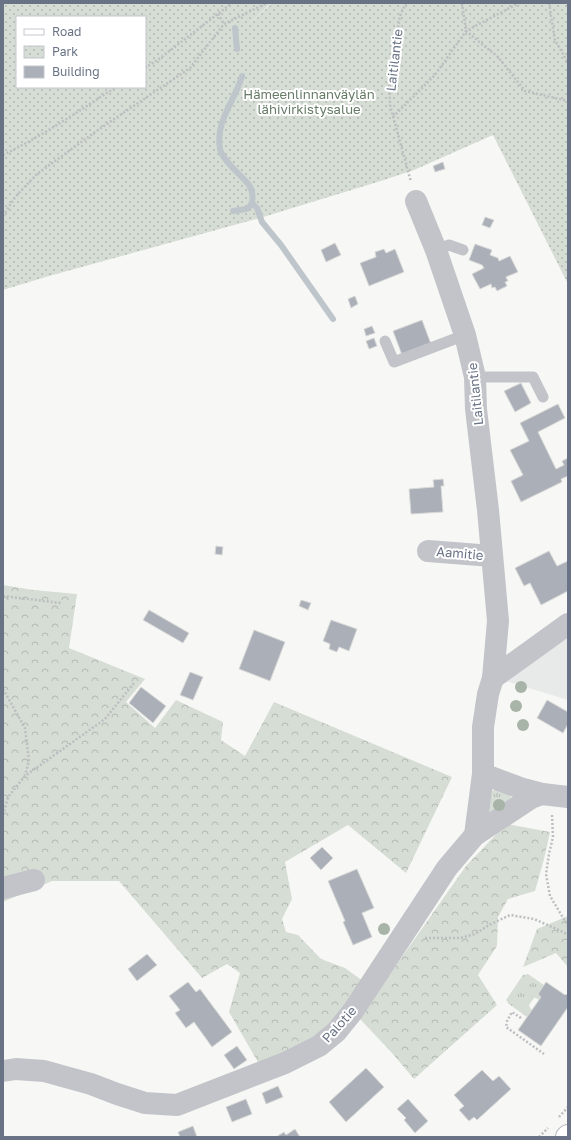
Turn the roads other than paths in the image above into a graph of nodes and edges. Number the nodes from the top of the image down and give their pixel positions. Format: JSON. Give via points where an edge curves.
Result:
{"nodes":[{"id":1,"x":416,"y":201,"type":"road end"},
{"id":2,"x":436,"y":250,"type":"junction"},
{"id":3,"x":463,"y":250,"type":"dead end"},
{"id":4,"x":465,"y":335,"type":"junction"},
{"id":5,"x":385,"y":341,"type":"dead end"},
{"id":6,"x":476,"y":377,"type":"junction"},
{"id":7,"x":543,"y":397,"type":"dead end"},
{"id":8,"x":428,"y":551,"type":"dead end"},
{"id":9,"x":492,"y":556,"type":"junction"},
{"id":10,"x":568,"y":624,"type":"edge"},
{"id":11,"x":493,"y":678,"type":"junction"},
{"id":12,"x":483,"y":774,"type":"junction"},
{"id":13,"x":542,"y":794,"type":"junction"},
{"id":14,"x":568,"y":797,"type":"edge"},
{"id":15,"x":475,"y":835,"type":"junction"},
{"id":16,"x":34,"y":880,"type":"dead end"},
{"id":17,"x":3,"y":888,"type":"edge"},
{"id":18,"x":3,"y":1071,"type":"edge"}],
"edges":[{"from":1,"to":2,"type":"street","name":"Laitilantie"},
{"from":2,"to":3,"type":"lane","via":[[449,245]]},
{"from":2,"to":4,"type":"street","name":"Laitilantie"},
{"from":4,"to":5,"type":"lane","via":[[394,362]]},
{"from":4,"to":6,"type":"street","name":"Laitilantie"},
{"from":6,"to":7,"type":"lane","via":[[533,377]]},
{"from":6,"to":9,"type":"street","name":"Laitilantie","via":[[476,409]]},
{"from":8,"to":9,"type":"street","name":"Aamitie"},
{"from":9,"to":11,"type":"street","name":"Laitilantie","via":[[498,621]]},
{"from":10,"to":11,"type":"street"},
{"from":11,"to":12,"type":"street","name":"Laitilantie","via":[[483,727]]},
{"from":12,"to":13,"type":"street"},
{"from":12,"to":15,"type":"street","name":"Laitilantie"},
{"from":13,"to":14,"type":"street"},
{"from":13,"to":15,"type":"street","name":"Palotie","via":[[531,798]]},
{"from":15,"to":18,"type":"street","name":"Palotie","via":[[448,868],[353,1011],[336,1032],[319,1046],[278,1066],[177,1105],[145,1103],[44,1071]]},
{"from":16,"to":17,"type":"street"}]}
